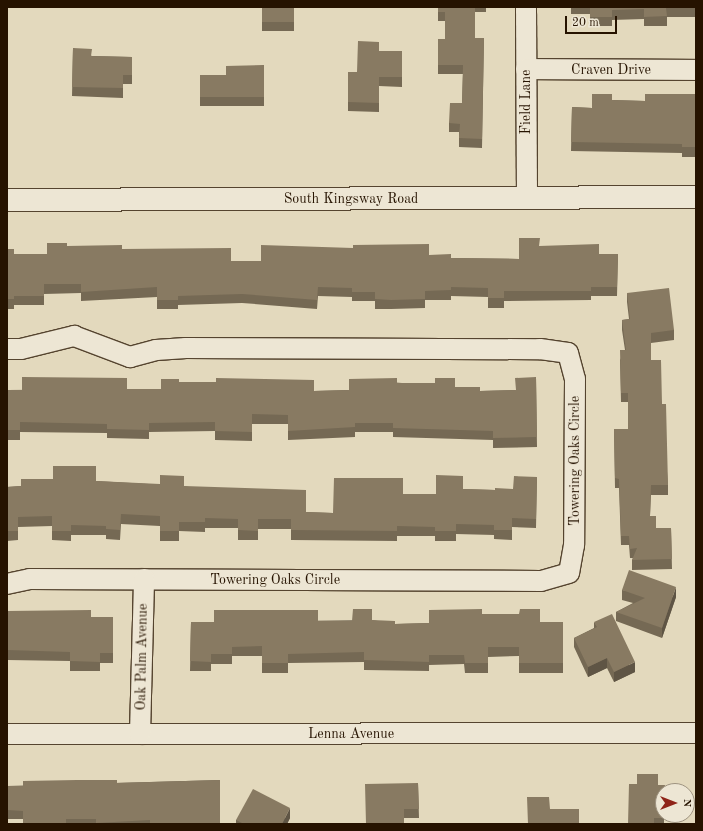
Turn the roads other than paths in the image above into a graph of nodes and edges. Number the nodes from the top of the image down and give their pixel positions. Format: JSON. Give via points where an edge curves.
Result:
{"nodes":[{"id":1,"x":526,"y":7,"type":"edge"},
{"id":2,"x":526,"y":69,"type":"junction"},
{"id":3,"x":696,"y":70,"type":"edge"},
{"id":4,"x":696,"y":197,"type":"edge"},
{"id":5,"x":527,"y":198,"type":"junction"},
{"id":6,"x":7,"y":200,"type":"edge"},
{"id":7,"x":7,"y":349,"type":"edge"},
{"id":8,"x":144,"y":579,"type":"junction"},
{"id":9,"x":7,"y":584,"type":"edge"},
{"id":10,"x":696,"y":733,"type":"edge"},
{"id":11,"x":7,"y":734,"type":"edge"},
{"id":12,"x":140,"y":734,"type":"junction"}],
"edges":[{"from":1,"to":2,"type":"street","name":"Field Lane"},
{"from":2,"to":3,"type":"street","name":"Craven Drive"},
{"from":2,"to":5,"type":"street","name":"Field Lane"},
{"from":4,"to":5,"type":"street","name":"South Kingsway Road"},
{"from":5,"to":6,"type":"street","name":"South Kingsway Road"},
{"from":7,"to":8,"type":"street","name":"Towering Oaks Circle","via":[[21,349],[74,336],[130,357],[156,350],[186,348],[533,349],[568,353],[575,379],[574,545],[569,573],[541,581]]},
{"from":8,"to":9,"type":"street","name":"Towering Oaks Circle","via":[[30,579]]},
{"from":8,"to":12,"type":"street","name":"Oak Palm Avenue"},
{"from":10,"to":12,"type":"street","name":"Lenna Avenue"},
{"from":11,"to":12,"type":"street","name":"Lenna Avenue"}]}
